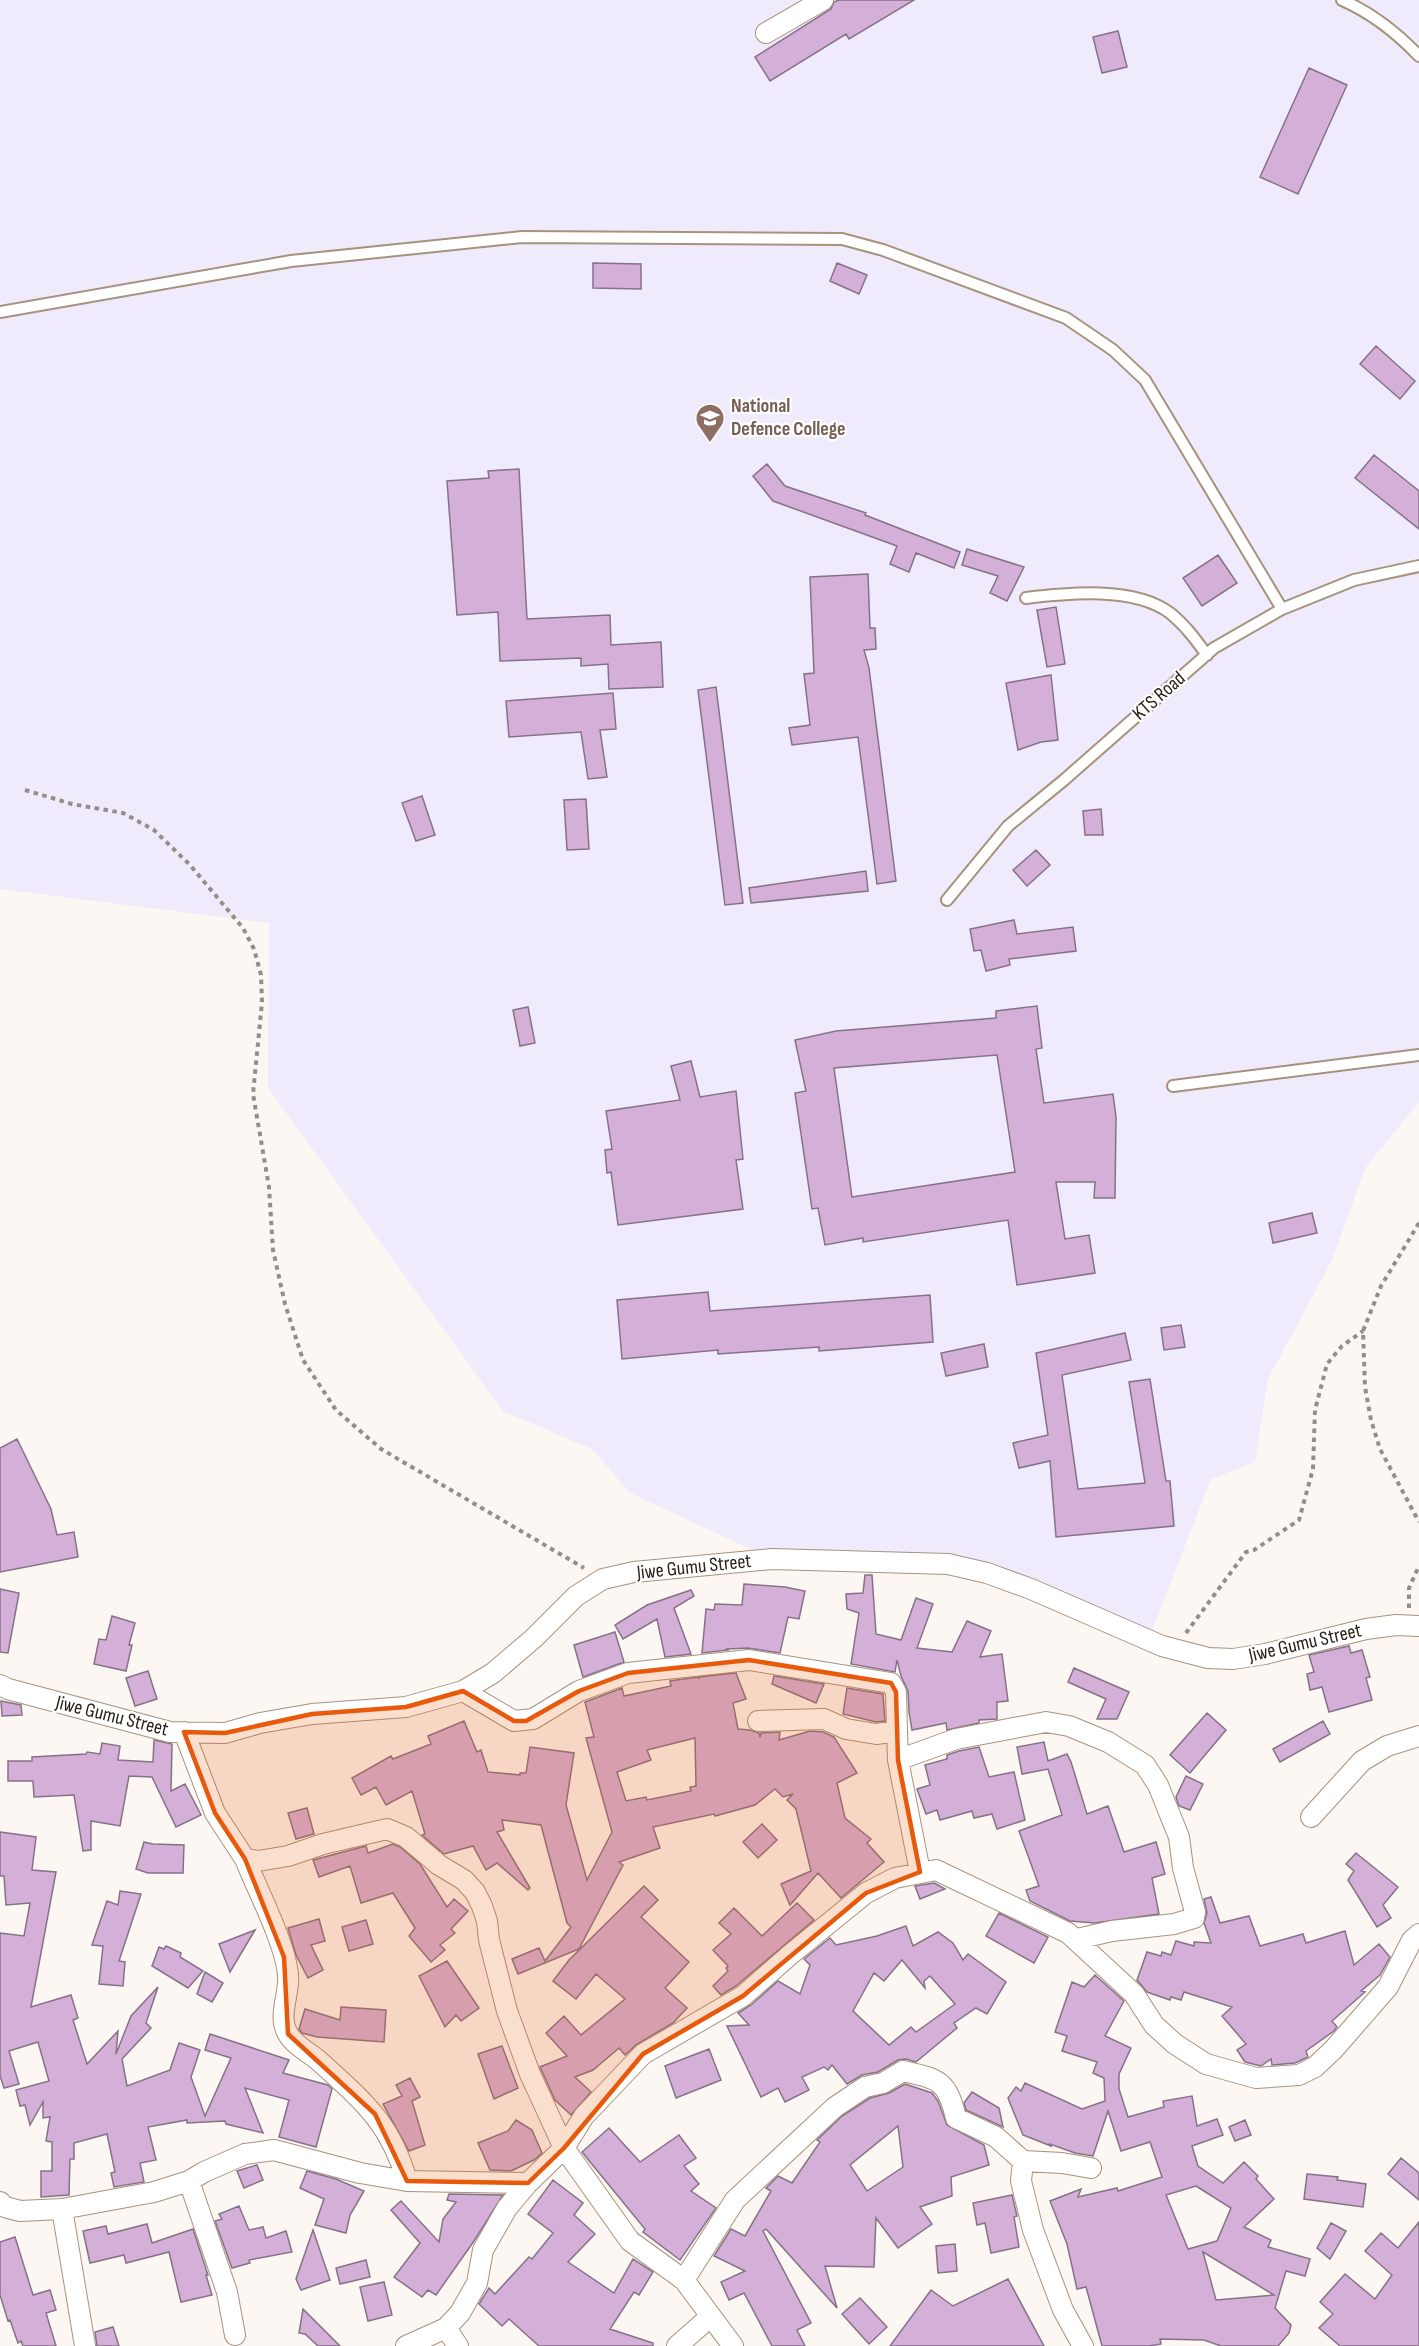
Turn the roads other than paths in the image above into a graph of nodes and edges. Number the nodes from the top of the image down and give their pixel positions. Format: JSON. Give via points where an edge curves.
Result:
{"nodes":[{"id":1,"x":823,"y":0,"type":"edge"},
{"id":2,"x":1342,"y":0,"type":"edge"},
{"id":3,"x":766,"y":33,"type":"dead end"},
{"id":4,"x":1419,"y":56,"type":"edge"},
{"id":5,"x":0,"y":312,"type":"edge"},
{"id":6,"x":1418,"y":568,"type":"edge"},
{"id":7,"x":1026,"y":598,"type":"dead end"},
{"id":8,"x":1282,"y":609,"type":"junction"},
{"id":9,"x":1207,"y":655,"type":"junction"},
{"id":10,"x":947,"y":900,"type":"dead end"},
{"id":11,"x":1419,"y":1055,"type":"edge"},
{"id":12,"x":1173,"y":1086,"type":"dead end"},
{"id":13,"x":1414,"y":1626,"type":"edge"},
{"id":14,"x":0,"y":1685,"type":"edge"},
{"id":15,"x":463,"y":1691,"type":"junction"},
{"id":16,"x":758,"y":1721,"type":"dead end"},
{"id":17,"x":897,"y":1731,"type":"junction"},
{"id":18,"x":184,"y":1732,"type":"junction"},
{"id":19,"x":1419,"y":1736,"type":"edge"},
{"id":20,"x":898,"y":1760,"type":"junction"},
{"id":21,"x":1311,"y":1817,"type":"dead end"},
{"id":22,"x":245,"y":1859,"type":"junction"},
{"id":23,"x":920,"y":1872,"type":"junction"},
{"id":24,"x":1419,"y":1934,"type":"edge"},
{"id":25,"x":1077,"y":1939,"type":"junction"},
{"id":26,"x":564,"y":2148,"type":"junction"},
{"id":27,"x":1023,"y":2161,"type":"junction"},
{"id":28,"x":1091,"y":2168,"type":"dead end"},
{"id":29,"x":189,"y":2181,"type":"junction"},
{"id":30,"x":406,"y":2181,"type":"junction"},
{"id":31,"x":528,"y":2183,"type":"junction"},
{"id":32,"x":0,"y":2202,"type":"edge"},
{"id":33,"x":62,"y":2209,"type":"junction"},
{"id":34,"x":684,"y":2280,"type":"junction"},
{"id":35,"x":710,"y":2317,"type":"junction"},
{"id":36,"x":446,"y":2328,"type":"junction"},
{"id":37,"x":235,"y":2335,"type":"dead end"},
{"id":38,"x":85,"y":2346,"type":"edge"},
{"id":39,"x":406,"y":2346,"type":"edge"},
{"id":40,"x":458,"y":2346,"type":"edge"},
{"id":41,"x":677,"y":2346,"type":"edge"},
{"id":42,"x":733,"y":2346,"type":"edge"},
{"id":43,"x":1083,"y":2346,"type":"edge"}],
"edges":[{"from":1,"to":3,"type":"street"},
{"from":2,"to":4,"type":"lane","via":[[1367,10]]},
{"from":5,"to":8,"type":"lane","via":[[291,261],[522,237],[842,239],[883,250],[1066,318],[1113,350],[1145,380]]},
{"from":6,"to":8,"type":"lane","name":"KTS Road","via":[[1354,580]]},
{"from":7,"to":9,"type":"lane","via":[[1096,594],[1142,599],[1169,612]]},
{"from":8,"to":9,"type":"lane","name":"KTS Road"},
{"from":9,"to":10,"type":"lane","name":"KTS Road","via":[[1008,826]]},
{"from":11,"to":12,"type":"lane"},
{"from":13,"to":15,"type":"street","name":"Jiwe Gumu Street","via":[[1366,1629],[1233,1659],[1208,1658],[1174,1649],[987,1573],[948,1564],[772,1559],[634,1572],[603,1579],[576,1596],[493,1673]]},
{"from":14,"to":18,"type":"street","name":"Jiwe Gumu Street","via":[[170,1732]]},
{"from":15,"to":17,"type":"street","via":[[514,1721],[526,1721],[579,1691],[628,1673],[749,1660],[891,1683],[896,1692]]},
{"from":15,"to":18,"type":"street","name":"Jiwe Gumu Street","via":[[406,1707],[312,1714],[225,1733]]},
{"from":16,"to":17,"type":"street","via":[[824,1719],[846,1729],[876,1734]]},
{"from":17,"to":20,"type":"street"},
{"from":18,"to":22,"type":"street","via":[[215,1813]]},
{"from":19,"to":21,"type":"street","via":[[1387,1746],[1362,1761]]},
{"from":20,"to":23,"type":"street"},
{"from":20,"to":25,"type":"street","via":[[956,1739],[1046,1722],[1069,1726],[1107,1742],[1145,1765],[1158,1785],[1179,1837],[1196,1912],[1194,1918]]},
{"from":22,"to":26,"type":"street","via":[[288,1856],[387,1829],[406,1837],[464,1880],[482,1906],[507,2011]]},
{"from":22,"to":30,"type":"street","via":[[289,1976],[284,2009],[288,2034],[375,2114],[386,2130]]},
{"from":23,"to":25,"type":"street","via":[[936,1870]]},
{"from":23,"to":26,"type":"street","via":[[895,1878],[866,1893],[743,1995],[643,2054],[584,2116]]},
{"from":24,"to":25,"type":"street","via":[[1412,1940],[1388,1987],[1315,2067],[1299,2075],[1256,2078],[1206,2064],[1175,2044],[1154,2025],[1134,1994]]},
{"from":26,"to":31,"type":"street"},
{"from":26,"to":34,"type":"street","via":[[630,2241]]},
{"from":27,"to":28,"type":"street"},
{"from":27,"to":34,"type":"street","via":[[996,2137],[956,2118],[943,2086],[933,2078],[903,2072],[865,2087],[835,2107],[735,2200]]},
{"from":27,"to":43,"type":"street","via":[[1021,2181],[1033,2230],[1063,2310]]},
{"from":29,"to":30,"type":"street","via":[[245,2154],[274,2150]]},
{"from":29,"to":33,"type":"street","via":[[154,2192]]},
{"from":29,"to":37,"type":"street","via":[[226,2292]]},
{"from":30,"to":31,"type":"street"},
{"from":31,"to":36,"type":"street","via":[[507,2208],[483,2250],[477,2283],[460,2313]]},
{"from":32,"to":33,"type":"street","via":[[20,2211]]},
{"from":33,"to":38,"type":"street"},
{"from":34,"to":35,"type":"street"},
{"from":35,"to":41,"type":"street"},
{"from":35,"to":42,"type":"street"},
{"from":36,"to":39,"type":"street"},
{"from":36,"to":40,"type":"street"}]}
